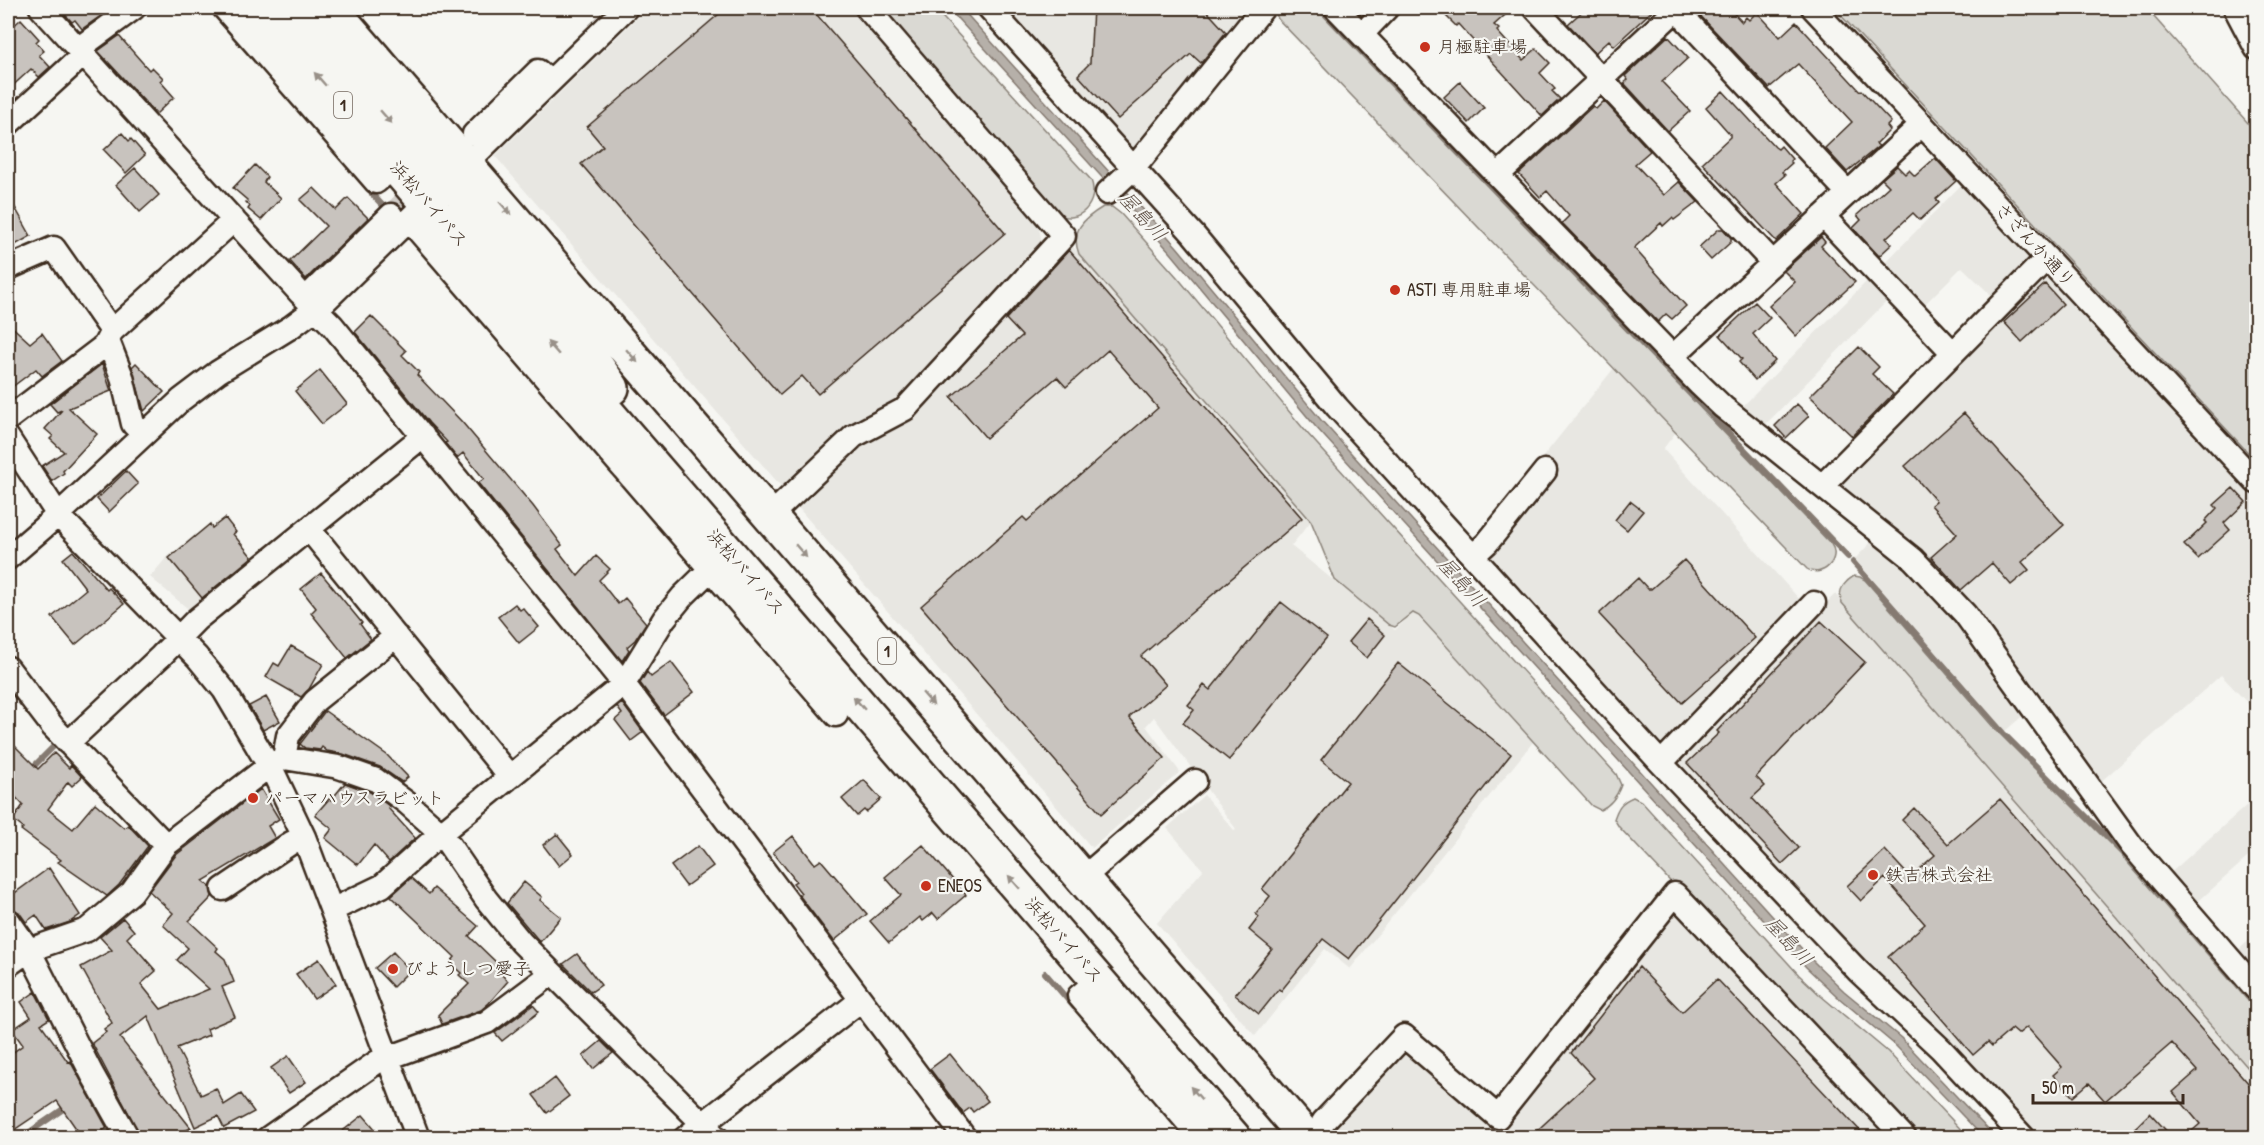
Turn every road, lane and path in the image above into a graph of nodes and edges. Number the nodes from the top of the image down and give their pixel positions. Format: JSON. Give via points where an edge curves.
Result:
{"nodes":[{"id":1,"x":41,"y":8,"type":"edge"},
{"id":2,"x":134,"y":8,"type":"edge"},
{"id":3,"x":224,"y":8,"type":"edge"},
{"id":4,"x":258,"y":8,"type":"edge"},
{"id":5,"x":295,"y":8,"type":"edge"},
{"id":6,"x":331,"y":8,"type":"edge"},
{"id":7,"x":626,"y":8,"type":"edge"},
{"id":8,"x":867,"y":8,"type":"edge"},
{"id":9,"x":989,"y":8,"type":"edge"},
{"id":10,"x":1263,"y":8,"type":"edge"},
{"id":11,"x":1336,"y":8,"type":"edge"},
{"id":12,"x":1388,"y":8,"type":"edge"},
{"id":13,"x":1535,"y":8,"type":"edge"},
{"id":14,"x":1676,"y":8,"type":"edge"},
{"id":15,"x":1814,"y":8,"type":"edge"},
{"id":16,"x":2235,"y":8,"type":"edge"},
{"id":17,"x":1362,"y":34,"type":"junction"},
{"id":18,"x":2256,"y":48,"type":"edge"},
{"id":19,"x":80,"y":52,"type":"junction"},
{"id":20,"x":1602,"y":79,"type":"junction"},
{"id":21,"x":550,"y":82,"type":"junction"},
{"id":22,"x":8,"y":124,"type":"edge"},
{"id":23,"x":1922,"y":124,"type":"junction"},
{"id":24,"x":395,"y":166,"type":"junction"},
{"id":25,"x":1130,"y":172,"type":"junction"},
{"id":26,"x":1498,"y":175,"type":"junction"},
{"id":27,"x":437,"y":186,"type":"junction"},
{"id":28,"x":1848,"y":193,"type":"junction"},
{"id":29,"x":1107,"y":194,"type":"dead end"},
{"id":30,"x":1823,"y":216,"type":"junction"},
{"id":31,"x":234,"y":220,"type":"junction"},
{"id":32,"x":2047,"y":258,"type":"junction"},
{"id":33,"x":1773,"y":263,"type":"junction"},
{"id":34,"x":8,"y":268,"type":"edge"},
{"id":35,"x":311,"y":303,"type":"junction"},
{"id":36,"x":110,"y":336,"type":"junction"},
{"id":37,"x":1953,"y":353,"type":"junction"},
{"id":38,"x":1672,"y":357,"type":"junction"},
{"id":39,"x":8,"y":419,"type":"edge"},
{"id":40,"x":143,"y":434,"type":"junction"},
{"id":41,"x":423,"y":436,"type":"junction"},
{"id":42,"x":8,"y":438,"type":"edge"},
{"id":43,"x":1545,"y":471,"type":"dead end"},
{"id":44,"x":2256,"y":482,"type":"edge"},
{"id":45,"x":1822,"y":486,"type":"junction"},
{"id":46,"x":58,"y":515,"type":"junction"},
{"id":47,"x":770,"y":516,"type":"junction"},
{"id":48,"x":309,"y":529,"type":"junction"},
{"id":49,"x":1473,"y":556,"type":"junction"},
{"id":50,"x":8,"y":558,"type":"edge"},
{"id":51,"x":719,"y":560,"type":"junction"},
{"id":52,"x":1814,"y":603,"type":"dead end"},
{"id":53,"x":396,"y":636,"type":"junction"},
{"id":54,"x":179,"y":638,"type":"junction"},
{"id":55,"x":8,"y":668,"type":"edge"},
{"id":56,"x":624,"y":684,"type":"junction"},
{"id":57,"x":836,"y":715,"type":"dead end"},
{"id":58,"x":68,"y":743,"type":"junction"},
{"id":59,"x":277,"y":762,"type":"junction"},
{"id":60,"x":1661,"y":763,"type":"junction"},
{"id":61,"x":510,"y":777,"type":"junction"},
{"id":62,"x":1195,"y":781,"type":"dead end"},
{"id":63,"x":441,"y":834,"type":"junction"},
{"id":64,"x":304,"y":837,"type":"junction"},
{"id":65,"x":166,"y":845,"type":"junction"},
{"id":66,"x":1083,"y":878,"type":"junction"},
{"id":67,"x":223,"y":889,"type":"dead end"},
{"id":68,"x":332,"y":910,"type":"junction"},
{"id":69,"x":8,"y":920,"type":"edge"},
{"id":70,"x":29,"y":950,"type":"junction"},
{"id":71,"x":8,"y":965,"type":"edge"},
{"id":72,"x":551,"y":974,"type":"junction"},
{"id":73,"x":2256,"y":989,"type":"edge"},
{"id":74,"x":861,"y":1000,"type":"junction"},
{"id":75,"x":387,"y":1057,"type":"junction"},
{"id":76,"x":1317,"y":1132,"type":"edge"},
{"id":77,"x":702,"y":1133,"type":"edge"},
{"id":78,"x":1220,"y":1136,"type":"edge"},
{"id":79,"x":128,"y":1137,"type":"edge"},
{"id":80,"x":268,"y":1137,"type":"edge"},
{"id":81,"x":418,"y":1137,"type":"edge"},
{"id":82,"x":965,"y":1137,"type":"edge"},
{"id":83,"x":1905,"y":1137,"type":"edge"},
{"id":84,"x":2024,"y":1137,"type":"edge"}],
"edges":[{"from":1,"to":19,"type":"street"},
{"from":2,"to":19,"type":"street"},
{"from":3,"to":24,"type":"street","via":[[376,182]]},
{"from":24,"to":4,"type":"highway","name":"浜松バイパス","number":"1","one_way":true},
{"from":5,"to":27,"type":"highway","one_way":true,"via":[[423,159]]},
{"from":6,"to":27,"type":"highway","name":"浜松バイパス","number":"1"},
{"from":7,"to":21,"type":"street"},
{"from":8,"to":47,"type":"street","via":[[1064,236],[905,408],[854,436]]},
{"from":9,"to":25,"type":"street"},
{"from":10,"to":25,"type":"street"},
{"from":11,"to":17,"type":"street"},
{"from":12,"to":17,"type":"street"},
{"from":13,"to":20,"type":"street"},
{"from":14,"to":20,"type":"street"},
{"from":14,"to":28,"type":"street"},
{"from":15,"to":23,"type":"street","name":"さざんか通り"},
{"from":16,"to":18,"type":"street"},
{"from":17,"to":26,"type":"street"},
{"from":19,"to":22,"type":"street"},
{"from":19,"to":31,"type":"street"},
{"from":20,"to":26,"type":"street"},
{"from":20,"to":33,"type":"street"},
{"from":21,"to":27,"type":"street"},
{"from":21,"to":27,"type":"street","via":[[538,71]]},
{"from":23,"to":28,"type":"street"},
{"from":23,"to":32,"type":"street","name":"さざんか通り"},
{"from":24,"to":27,"type":"highway","name":"浜松バイパス","number":"1"},
{"from":25,"to":29,"type":"street"},
{"from":25,"to":49,"type":"street","via":[[1208,251],[1337,406]]},
{"from":26,"to":38,"type":"street"},
{"from":27,"to":35,"type":"street"},
{"from":27,"to":47,"type":"highway","name":"浜松バイパス","number":"1","one_way":true},
{"from":27,"to":51,"type":"street"},
{"from":51,"to":27,"type":"highway","name":"浜松バイパス","number":"1","one_way":true,"via":[[690,508]]},
{"from":28,"to":30,"type":"street"},
{"from":30,"to":33,"type":"street"},
{"from":30,"to":37,"type":"street"},
{"from":31,"to":35,"type":"street"},
{"from":31,"to":36,"type":"street"},
{"from":32,"to":37,"type":"street"},
{"from":32,"to":44,"type":"street","name":"さざんか通り"},
{"from":33,"to":38,"type":"street"},
{"from":34,"to":36,"type":"street","via":[[54,248]]},
{"from":35,"to":40,"type":"street","via":[[199,386]]},
{"from":35,"to":41,"type":"street"},
{"from":36,"to":39,"type":"street"},
{"from":36,"to":40,"type":"street","via":[[134,424]]},
{"from":37,"to":45,"type":"street"},
{"from":38,"to":45,"type":"street","via":[[1723,407]]},
{"from":40,"to":46,"type":"street"},
{"from":41,"to":48,"type":"street"},
{"from":41,"to":56,"type":"street"},
{"from":42,"to":46,"type":"street"},
{"from":43,"to":49,"type":"street"},
{"from":45,"to":73,"type":"street","via":[[1913,559],[1965,614],[2132,846]]},
{"from":46,"to":50,"type":"street"},
{"from":46,"to":54,"type":"street"},
{"from":47,"to":66,"type":"highway","name":"浜松バイパス","number":"1","one_way":true},
{"from":48,"to":53,"type":"street"},
{"from":48,"to":54,"type":"street"},
{"from":49,"to":60,"type":"street"},
{"from":51,"to":56,"type":"street","via":[[664,619]]},
{"from":51,"to":57,"type":"street"},
{"from":78,"to":51,"type":"highway","name":"浜松バイパス","number":"1","one_way":true,"via":[[1098,980]]},
{"from":52,"to":60,"type":"street"},
{"from":53,"to":59,"type":"street","via":[[315,701],[288,736]]},
{"from":53,"to":61,"type":"street"},
{"from":54,"to":58,"type":"street"},
{"from":54,"to":59,"type":"street","via":[[224,690]]},
{"from":55,"to":58,"type":"street"},
{"from":56,"to":61,"type":"street"},
{"from":56,"to":74,"type":"street"},
{"from":58,"to":65,"type":"street"},
{"from":59,"to":63,"type":"street","via":[[339,767],[376,780]]},
{"from":59,"to":64,"type":"street"},
{"from":59,"to":65,"type":"street"},
{"from":60,"to":84,"type":"street","via":[[1859,972],[1941,1049]]},
{"from":61,"to":63,"type":"street"},
{"from":62,"to":66,"type":"street"},
{"from":63,"to":68,"type":"street","via":[[382,885]]},
{"from":63,"to":72,"type":"street","via":[[503,921]]},
{"from":64,"to":67,"type":"street"},
{"from":64,"to":68,"type":"street"},
{"from":65,"to":70,"type":"street","via":[[132,892],[87,930]]},
{"from":66,"to":76,"type":"highway","name":"浜松バイパス","number":"1"},
{"from":68,"to":75,"type":"street"},
{"from":69,"to":70,"type":"street"},
{"from":70,"to":71,"type":"street"},
{"from":70,"to":79,"type":"street"},
{"from":72,"to":75,"type":"street","via":[[487,1022]]},
{"from":72,"to":77,"type":"street"},
{"from":74,"to":77,"type":"street"},
{"from":74,"to":82,"type":"street"},
{"from":75,"to":80,"type":"street"},
{"from":75,"to":81,"type":"street"},
{"from":76,"to":83,"type":"street","via":[[1411,1042],[1498,1117],[1675,894]]}]}
